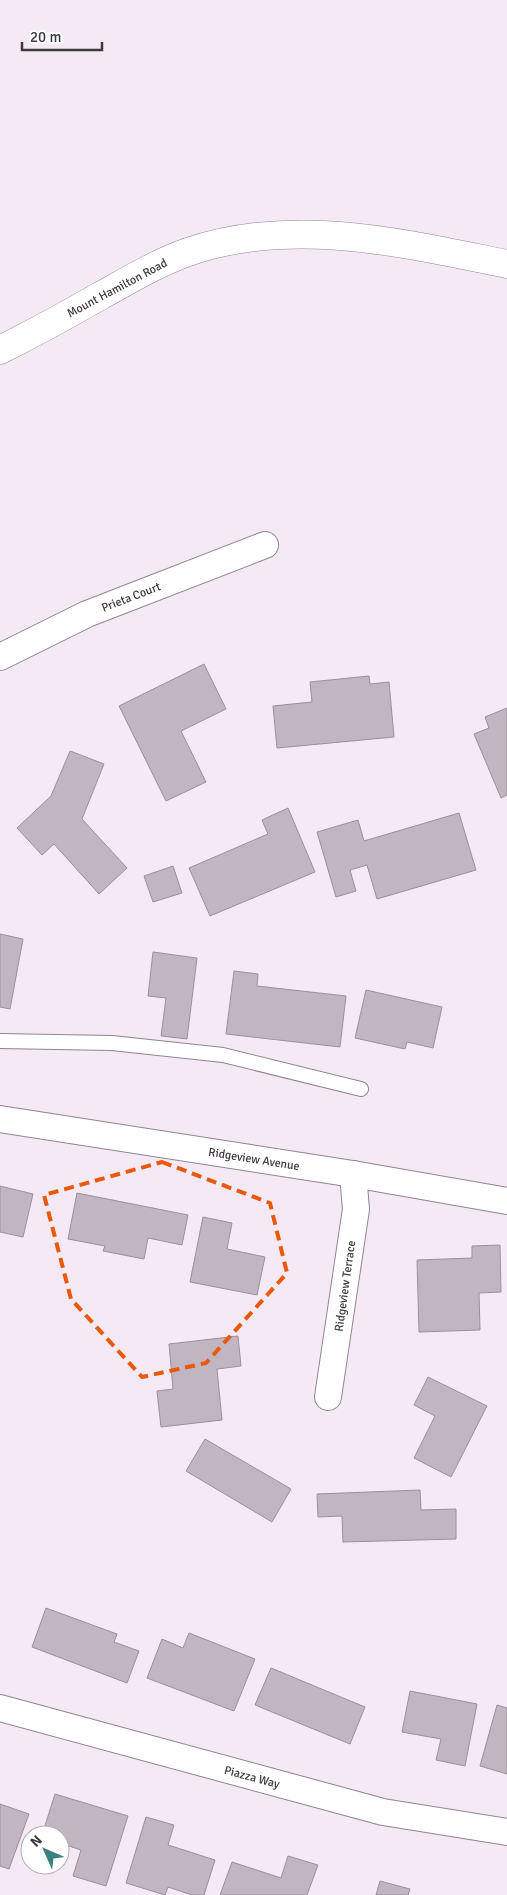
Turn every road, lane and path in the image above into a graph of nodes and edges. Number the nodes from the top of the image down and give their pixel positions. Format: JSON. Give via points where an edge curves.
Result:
{"nodes":[{"id":1,"x":507,"y":264,"type":"edge"},
{"id":2,"x":0,"y":350,"type":"edge"},
{"id":3,"x":265,"y":545,"type":"dead end"},
{"id":4,"x":0,"y":657,"type":"edge"},
{"id":5,"x":0,"y":1041,"type":"edge"},
{"id":6,"x":361,"y":1089,"type":"dead end"},
{"id":7,"x":0,"y":1119,"type":"edge"},
{"id":8,"x":353,"y":1174,"type":"junction"},
{"id":9,"x":507,"y":1201,"type":"edge"},
{"id":10,"x":328,"y":1397,"type":"dead end"},
{"id":11,"x":0,"y":1708,"type":"edge"},
{"id":12,"x":507,"y":1832,"type":"edge"}],
"edges":[{"from":1,"to":2,"type":"main road","name":"Mount Hamilton Road","via":[[392,241],[348,236],[245,238],[188,252],[156,266]]},
{"from":3,"to":4,"type":"street","name":"Prieta Court","via":[[87,614]]},
{"from":5,"to":6,"type":"lane","via":[[112,1042],[223,1055]]},
{"from":7,"to":8,"type":"street","name":"Ridgeview Avenue"},
{"from":8,"to":9,"type":"street","name":"Ridgeview Avenue"},
{"from":8,"to":10,"type":"street","name":"Ridgeview Terrace","via":[[356,1209]]},
{"from":11,"to":12,"type":"street","name":"Piazza Way","via":[[384,1812]]}]}
